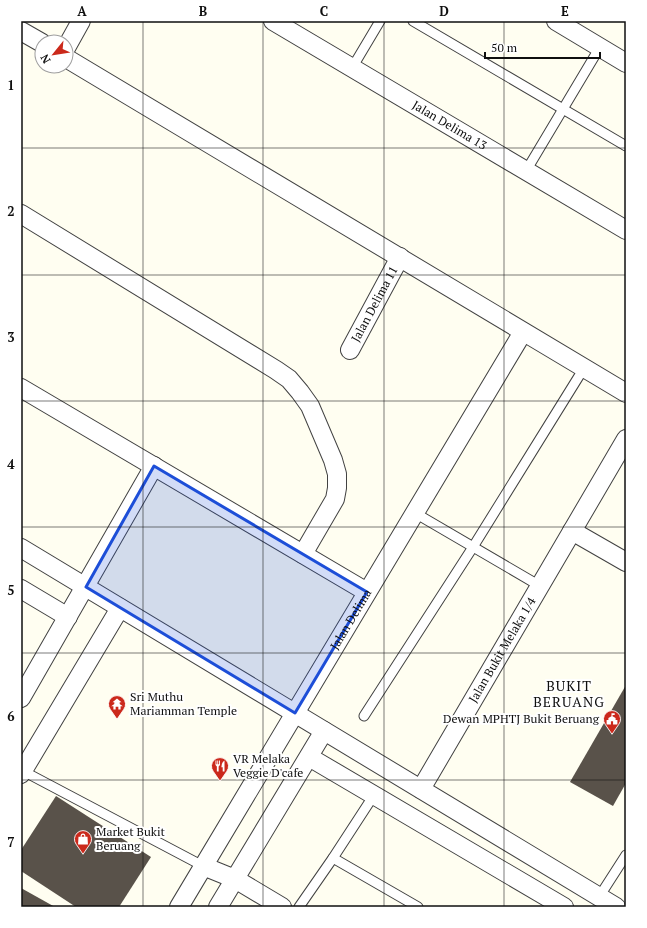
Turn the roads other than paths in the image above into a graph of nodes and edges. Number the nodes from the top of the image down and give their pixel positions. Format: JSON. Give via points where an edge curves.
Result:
{"nodes":[{"id":1,"x":81,"y":21,"type":"edge"},
{"id":2,"x":272,"y":21,"type":"edge"},
{"id":3,"x":380,"y":21,"type":"edge"},
{"id":4,"x":413,"y":21,"type":"edge"},
{"id":5,"x":556,"y":21,"type":"edge"},
{"id":6,"x":21,"y":31,"type":"edge"},
{"id":7,"x":74,"y":34,"type":"edge"},
{"id":8,"x":34,"y":38,"type":"edge"},
{"id":9,"x":600,"y":47,"type":"junction"},
{"id":10,"x":74,"y":63,"type":"edge"},
{"id":11,"x":626,"y":63,"type":"edge"},
{"id":12,"x":352,"y":68,"type":"junction"},
{"id":13,"x":563,"y":109,"type":"junction"},
{"id":14,"x":626,"y":146,"type":"edge"},
{"id":15,"x":526,"y":170,"type":"junction"},
{"id":16,"x":21,"y":214,"type":"edge"},
{"id":17,"x":626,"y":230,"type":"edge"},
{"id":18,"x":400,"y":257,"type":"junction"},
{"id":19,"x":523,"y":332,"type":"junction"},
{"id":20,"x":350,"y":350,"type":"dead end"},
{"id":21,"x":584,"y":368,"type":"junction"},
{"id":22,"x":21,"y":388,"type":"edge"},
{"id":23,"x":626,"y":393,"type":"edge"},
{"id":24,"x":626,"y":439,"type":"edge"},
{"id":25,"x":154,"y":466,"type":"junction"},
{"id":26,"x":415,"y":513,"type":"junction"},
{"id":27,"x":572,"y":531,"type":"junction"},
{"id":28,"x":473,"y":547,"type":"junction"},
{"id":29,"x":21,"y":548,"type":"edge"},
{"id":30,"x":303,"y":554,"type":"junction"},
{"id":31,"x":626,"y":562,"type":"edge"},
{"id":32,"x":540,"y":586,"type":"junction"},
{"id":33,"x":86,"y":587,"type":"junction"},
{"id":34,"x":21,"y":589,"type":"edge"},
{"id":35,"x":367,"y":592,"type":"junction"},
{"id":36,"x":120,"y":608,"type":"junction"},
{"id":37,"x":68,"y":617,"type":"junction"},
{"id":38,"x":21,"y":698,"type":"edge"},
{"id":39,"x":295,"y":713,"type":"junction"},
{"id":40,"x":364,"y":716,"type":"dead end"},
{"id":41,"x":324,"y":731,"type":"junction"},
{"id":42,"x":309,"y":757,"type":"junction"},
{"id":43,"x":22,"y":773,"type":"edge"},
{"id":44,"x":421,"y":789,"type":"junction"},
{"id":45,"x":374,"y":795,"type":"junction"},
{"id":46,"x":626,"y":855,"type":"edge"},
{"id":47,"x":333,"y":858,"type":"junction"},
{"id":48,"x":204,"y":866,"type":"junction"},
{"id":49,"x":623,"y":868,"type":"edge"},
{"id":50,"x":235,"y":879,"type":"junction"},
{"id":51,"x":599,"y":897,"type":"junction"},
{"id":52,"x":179,"y":907,"type":"edge"},
{"id":53,"x":218,"y":907,"type":"edge"},
{"id":54,"x":282,"y":907,"type":"edge"},
{"id":55,"x":298,"y":907,"type":"edge"},
{"id":56,"x":418,"y":907,"type":"edge"},
{"id":57,"x":564,"y":907,"type":"edge"},
{"id":58,"x":616,"y":907,"type":"edge"}],
"edges":[{"from":1,"to":7,"type":"street"},
{"from":2,"to":12,"type":"street","name":"Jalan Delima 13"},
{"from":3,"to":12,"type":"lane"},
{"from":4,"to":13,"type":"lane"},
{"from":5,"to":9,"type":"street"},
{"from":6,"to":8,"type":"street"},
{"from":9,"to":11,"type":"street"},
{"from":9,"to":13,"type":"lane"},
{"from":10,"to":18,"type":"street"},
{"from":12,"to":15,"type":"street","name":"Jalan Delima 13"},
{"from":13,"to":14,"type":"lane"},
{"from":13,"to":15,"type":"lane"},
{"from":15,"to":17,"type":"street","name":"Jalan Delima 13"},
{"from":16,"to":30,"type":"street","via":[[276,370],[289,379],[300,392],[310,406],[333,460],[338,481],[334,499]]},
{"from":18,"to":19,"type":"street"},
{"from":18,"to":20,"type":"street","name":"Jalan Delima 11"},
{"from":19,"to":21,"type":"street"},
{"from":19,"to":26,"type":"street","name":"Jalan Delima"},
{"from":21,"to":23,"type":"street"},
{"from":21,"to":28,"type":"lane"},
{"from":22,"to":25,"type":"street"},
{"from":24,"to":27,"type":"street","name":"Jalan Bukit Melaka 1/4"},
{"from":25,"to":30,"type":"street"},
{"from":25,"to":33,"type":"street"},
{"from":26,"to":28,"type":"lane"},
{"from":26,"to":35,"type":"street","name":"Jalan Delima"},
{"from":27,"to":31,"type":"street"},
{"from":27,"to":32,"type":"street","name":"Jalan Bukit Melaka 1/4"},
{"from":28,"to":32,"type":"lane"},
{"from":28,"to":40,"type":"lane"},
{"from":29,"to":33,"type":"street"},
{"from":30,"to":35,"type":"street"},
{"from":32,"to":44,"type":"street","name":"Jalan Bukit Melaka 1/4"},
{"from":33,"to":36,"type":"street"},
{"from":33,"to":37,"type":"street"},
{"from":34,"to":37,"type":"street"},
{"from":35,"to":39,"type":"street","name":"Jalan Delima"},
{"from":36,"to":39,"type":"street"},
{"from":36,"to":43,"type":"street"},
{"from":37,"to":38,"type":"street"},
{"from":39,"to":41,"type":"street"},
{"from":39,"to":48,"type":"street","name":"Jalan Delima"},
{"from":41,"to":42,"type":"street"},
{"from":41,"to":44,"type":"street"},
{"from":42,"to":45,"type":"street"},
{"from":42,"to":50,"type":"street"},
{"from":43,"to":48,"type":"lane"},
{"from":44,"to":51,"type":"street"},
{"from":45,"to":47,"type":"lane"},
{"from":45,"to":57,"type":"street"},
{"from":46,"to":49,"type":"lane"},
{"from":47,"to":55,"type":"lane"},
{"from":47,"to":56,"type":"lane"},
{"from":48,"to":50,"type":"street"},
{"from":48,"to":52,"type":"street","name":"Jalan Delima"},
{"from":49,"to":51,"type":"lane"},
{"from":50,"to":53,"type":"street"},
{"from":50,"to":54,"type":"street"},
{"from":51,"to":58,"type":"street"}]}
